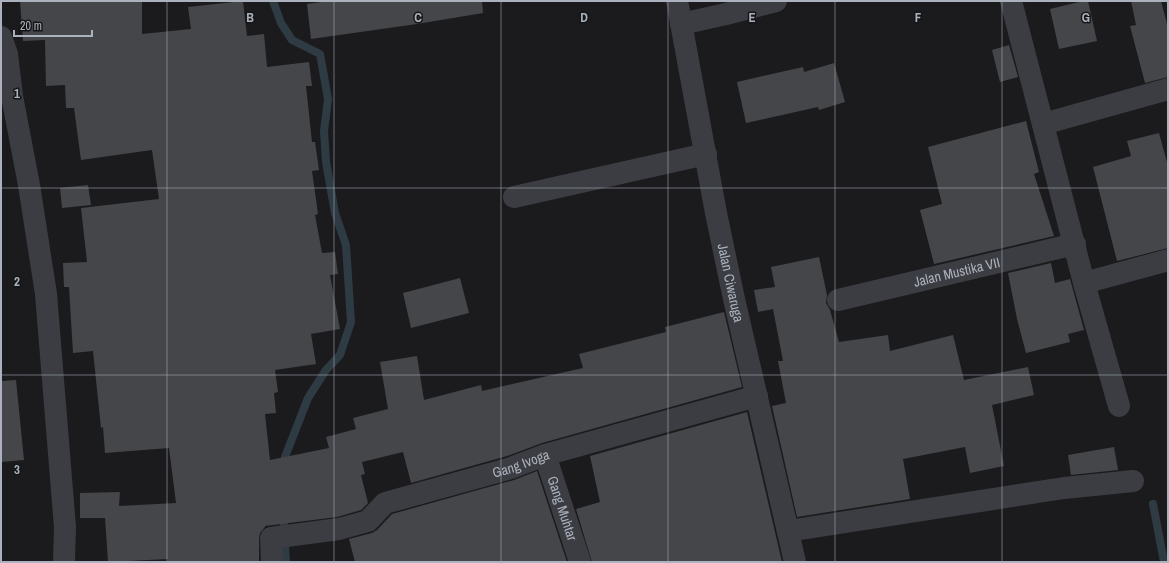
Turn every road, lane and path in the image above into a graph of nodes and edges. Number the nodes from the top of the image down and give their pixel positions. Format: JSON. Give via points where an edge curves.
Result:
{"nodes":[{"id":1,"x":677,"y":1,"type":"edge"},
{"id":2,"x":776,"y":1,"type":"edge"},
{"id":3,"x":1011,"y":1,"type":"edge"},
{"id":4,"x":681,"y":24,"type":"junction"},
{"id":5,"x":1,"y":37,"type":"edge"},
{"id":6,"x":1168,"y":89,"type":"edge"},
{"id":7,"x":1043,"y":124,"type":"junction"},
{"id":8,"x":706,"y":154,"type":"junction"},
{"id":9,"x":514,"y":197,"type":"dead end"},
{"id":10,"x":1075,"y":244,"type":"junction"},
{"id":11,"x":1168,"y":260,"type":"edge"},
{"id":12,"x":1084,"y":283,"type":"junction"},
{"id":13,"x":838,"y":300,"type":"dead end"},
{"id":14,"x":757,"y":396,"type":"junction"},
{"id":15,"x":1119,"y":406,"type":"dead end"},
{"id":16,"x":545,"y":455,"type":"junction"},
{"id":17,"x":1133,"y":481,"type":"dead end"},
{"id":18,"x":788,"y":531,"type":"junction"},
{"id":19,"x":64,"y":562,"type":"edge"},
{"id":20,"x":272,"y":562,"type":"edge"},
{"id":21,"x":580,"y":562,"type":"edge"},
{"id":22,"x":795,"y":562,"type":"edge"}],
"edges":[{"from":1,"to":4,"type":"street","name":"Jalan Ciwaruga"},
{"from":2,"to":4,"type":"street"},
{"from":3,"to":7,"type":"street"},
{"from":4,"to":8,"type":"street","name":"Jalan Ciwaruga"},
{"from":5,"to":19,"type":"street","via":[[7,54],[46,294],[65,527]]},
{"from":6,"to":7,"type":"street"},
{"from":7,"to":10,"type":"street"},
{"from":8,"to":9,"type":"street"},
{"from":8,"to":14,"type":"street","name":"Jalan Ciwaruga","via":[[734,299]]},
{"from":10,"to":12,"type":"street"},
{"from":10,"to":13,"type":"street","name":"Jalan Mustika VII"},
{"from":11,"to":12,"type":"street"},
{"from":12,"to":15,"type":"street"},
{"from":14,"to":16,"type":"street","name":"Gang Ivoga"},
{"from":14,"to":18,"type":"street","name":"Jalan Ciwaruga"},
{"from":16,"to":20,"type":"street","name":"Gang Ivoga","via":[[511,468],[385,502],[368,521],[339,529],[271,538]]},
{"from":16,"to":21,"type":"street","name":"Gang Muhtar"},
{"from":17,"to":18,"type":"street","via":[[1064,488]]},
{"from":18,"to":22,"type":"street","name":"Jalan Ciwaruga"}]}
